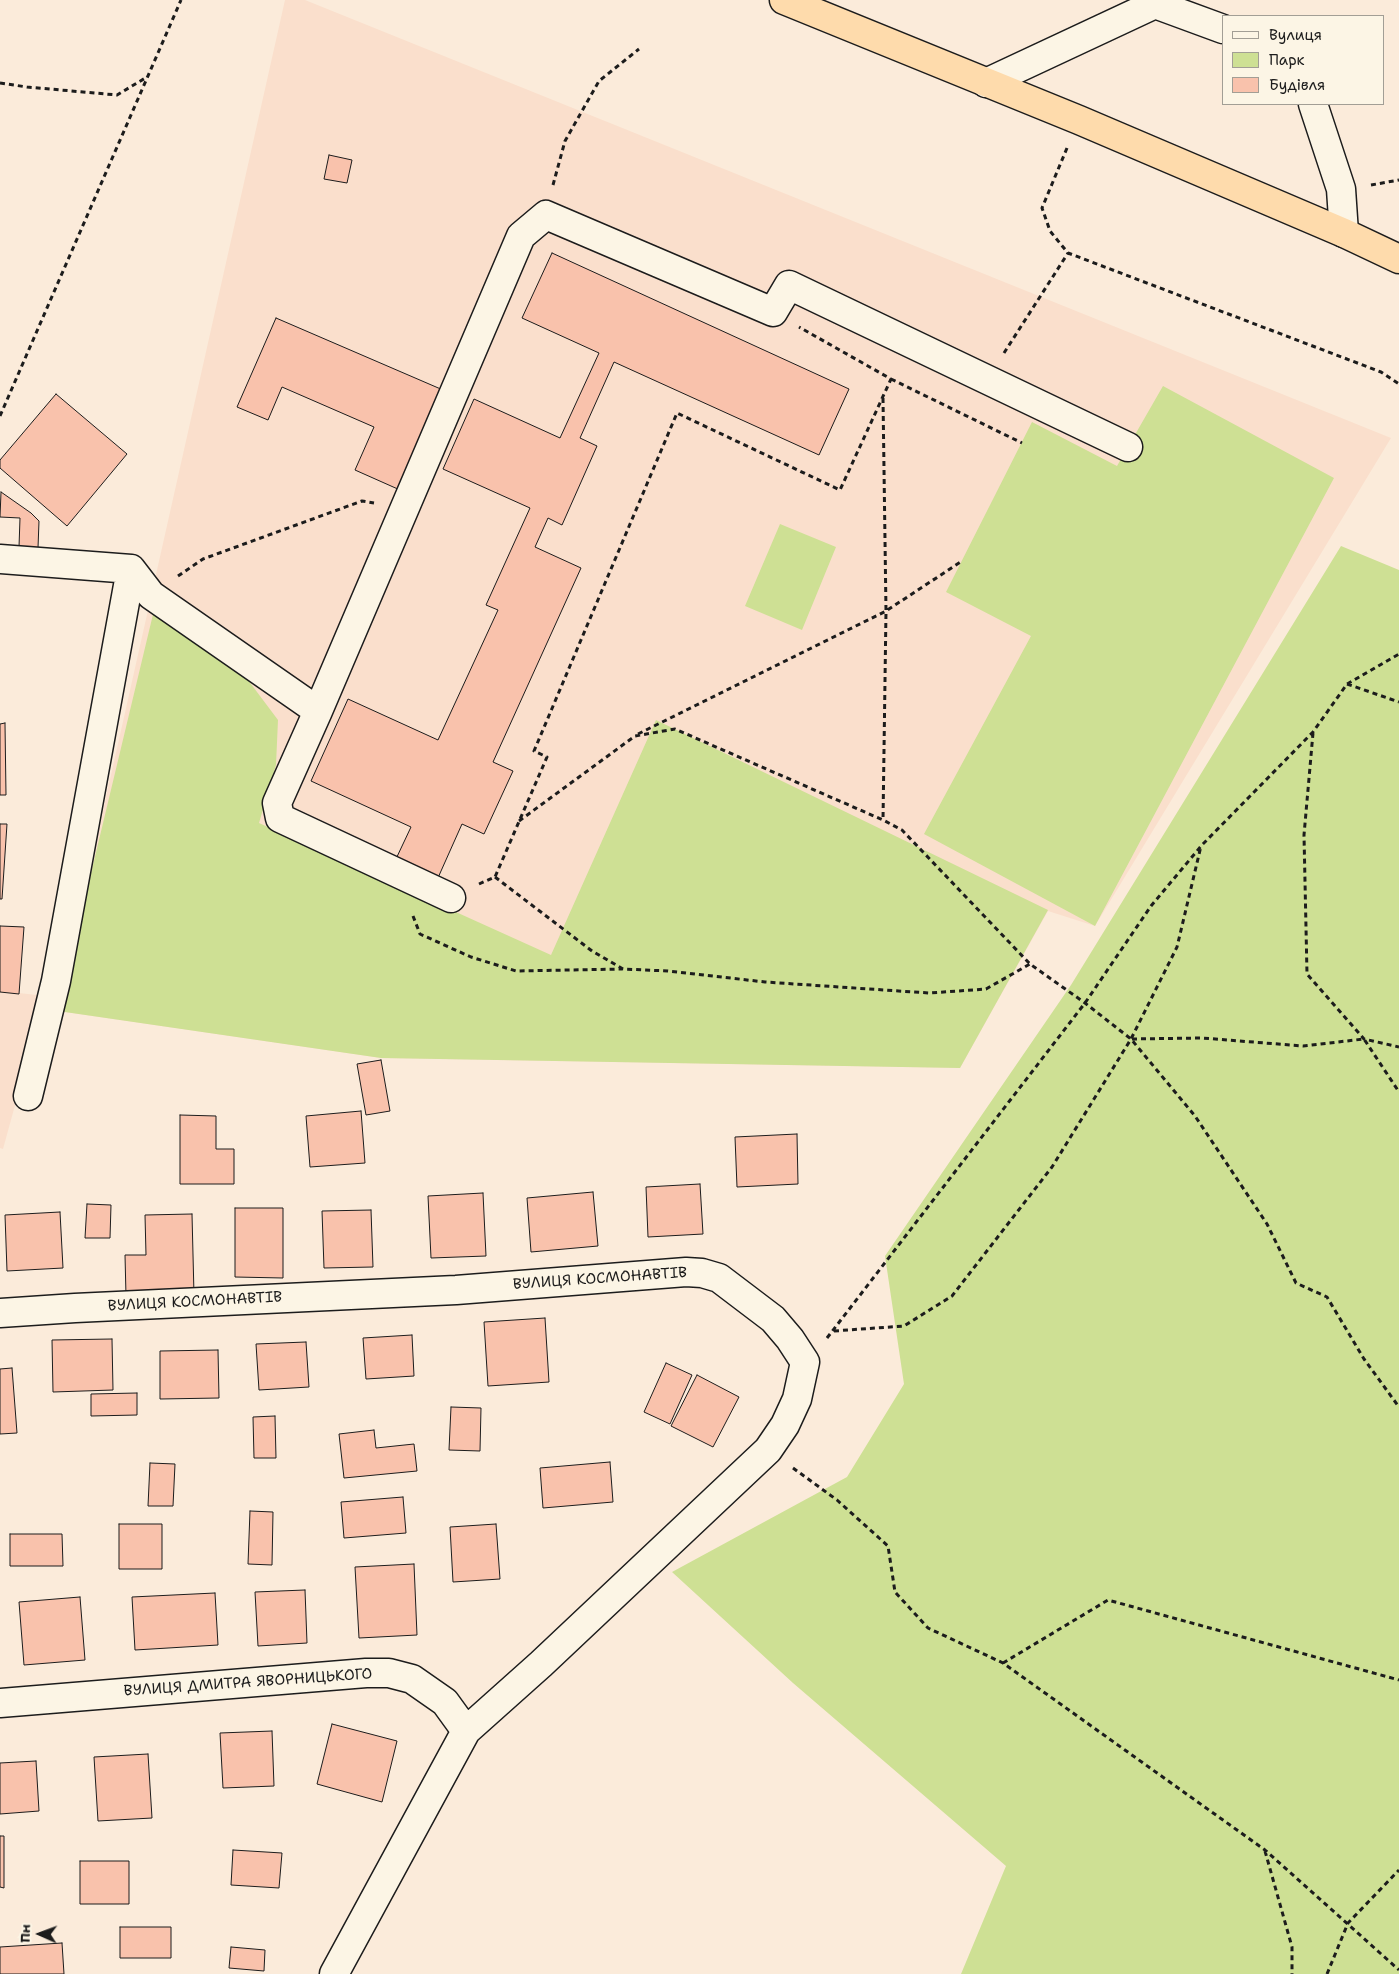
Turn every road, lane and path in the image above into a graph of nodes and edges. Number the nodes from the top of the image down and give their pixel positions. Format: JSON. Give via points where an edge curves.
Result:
{"nodes":[{"id":1,"x":181,"y":0,"type":"edge"},
{"id":2,"x":784,"y":0,"type":"edge"},
{"id":3,"x":1222,"y":29,"type":"edge"},
{"id":4,"x":639,"y":49,"type":"dead end"},
{"id":5,"x":148,"y":77,"type":"junction"},
{"id":6,"x":0,"y":83,"type":"edge"},
{"id":7,"x":986,"y":83,"type":"junction"},
{"id":8,"x":1313,"y":105,"type":"edge"},
{"id":9,"x":1079,"y":120,"type":"junction"},
{"id":10,"x":546,"y":215,"type":"junction"},
{"id":11,"x":1344,"y":233,"type":"junction"},
{"id":12,"x":1068,"y":253,"type":"junction"},
{"id":13,"x":1399,"y":259,"type":"edge"},
{"id":14,"x":773,"y":312,"type":"junction"},
{"id":15,"x":987,"y":379,"type":"junction"},
{"id":16,"x":891,"y":380,"type":"junction"},
{"id":17,"x":1399,"y":384,"type":"edge"},
{"id":18,"x":883,"y":397,"type":"junction"},
{"id":19,"x":0,"y":416,"type":"edge"},
{"id":20,"x":1022,"y":443,"type":"dead end"},
{"id":21,"x":1128,"y":447,"type":"dead end"},
{"id":22,"x":405,"y":506,"type":"junction"},
{"id":23,"x":0,"y":559,"type":"edge"},
{"id":24,"x":962,"y":561,"type":"dead end"},
{"id":25,"x":131,"y":569,"type":"junction"},
{"id":26,"x":151,"y":595,"type":"junction"},
{"id":27,"x":886,"y":611,"type":"junction"},
{"id":28,"x":1399,"y":654,"type":"edge"},
{"id":29,"x":1347,"y":684,"type":"junction"},
{"id":30,"x":1399,"y":702,"type":"edge"},
{"id":31,"x":318,"y":711,"type":"junction"},
{"id":32,"x":1313,"y":732,"type":"junction"},
{"id":33,"x":635,"y":736,"type":"junction"},
{"id":34,"x":883,"y":820,"type":"junction"},
{"id":35,"x":519,"y":821,"type":"junction"},
{"id":36,"x":1202,"y":845,"type":"junction"},
{"id":37,"x":495,"y":876,"type":"junction"},
{"id":38,"x":420,"y":884,"type":"junction"},
{"id":39,"x":451,"y":898,"type":"joint"},
{"id":40,"x":1030,"y":964,"type":"junction"},
{"id":41,"x":623,"y":969,"type":"junction"},
{"id":42,"x":1085,"y":1003,"type":"junction"},
{"id":43,"x":1131,"y":1039,"type":"junction"},
{"id":44,"x":1364,"y":1039,"type":"junction"},
{"id":45,"x":1399,"y":1047,"type":"edge"},
{"id":46,"x":1399,"y":1092,"type":"edge"},
{"id":47,"x":28,"y":1096,"type":"dead end"},
{"id":48,"x":0,"y":1313,"type":"edge"},
{"id":49,"x":834,"y":1331,"type":"junction"},
{"id":50,"x":805,"y":1362,"type":"junction"},
{"id":51,"x":1399,"y":1407,"type":"edge"},
{"id":52,"x":768,"y":1450,"type":"junction"},
{"id":53,"x":1003,"y":1663,"type":"junction"},
{"id":54,"x":1399,"y":1680,"type":"edge"},
{"id":55,"x":0,"y":1703,"type":"edge"},
{"id":56,"x":466,"y":1731,"type":"junction"},
{"id":57,"x":1265,"y":1850,"type":"junction"},
{"id":58,"x":1399,"y":1870,"type":"edge"},
{"id":59,"x":1348,"y":1923,"type":"junction"},
{"id":60,"x":1399,"y":1970,"type":"edge"},
{"id":61,"x":334,"y":1974,"type":"edge"},
{"id":62,"x":1292,"y":1974,"type":"edge"},
{"id":63,"x":1327,"y":1974,"type":"edge"}],
"edges":[{"from":1,"to":5,"type":"path"},
{"from":2,"to":7,"type":"highway"},
{"from":3,"to":7,"type":"street","via":[[1155,4]]},
{"from":4,"to":10,"type":"path","via":[[599,82],[565,141]]},
{"from":5,"to":6,"type":"path","via":[[117,94]]},
{"from":5,"to":19,"type":"path"},
{"from":7,"to":9,"type":"highway"},
{"from":8,"to":11,"type":"street","via":[[1340,189]]},
{"from":9,"to":11,"type":"highway"},
{"from":9,"to":12,"type":"path","via":[[1042,208],[1050,230]]},
{"from":10,"to":14,"type":"street"},
{"from":10,"to":22,"type":"street","via":[[521,236]]},
{"from":11,"to":13,"type":"highway"},
{"from":12,"to":15,"type":"path"},
{"from":12,"to":17,"type":"path","via":[[1381,372]]},
{"from":14,"to":15,"type":"street","via":[[789,285]]},
{"from":14,"to":16,"type":"path"},
{"from":15,"to":21,"type":"street"},
{"from":16,"to":18,"type":"path"},
{"from":16,"to":20,"type":"path"},
{"from":18,"to":27,"type":"path"},
{"from":18,"to":35,"type":"path","via":[[840,490],[677,413],[534,751],[547,757]]},
{"from":22,"to":26,"type":"path","via":[[362,501],[203,559]]},
{"from":22,"to":31,"type":"street"},
{"from":23,"to":25,"type":"street"},
{"from":24,"to":27,"type":"path"},
{"from":25,"to":26,"type":"street"},
{"from":25,"to":47,"type":"street","via":[[56,981]]},
{"from":26,"to":31,"type":"street"},
{"from":27,"to":33,"type":"path"},
{"from":27,"to":34,"type":"path"},
{"from":28,"to":29,"type":"path"},
{"from":29,"to":30,"type":"path"},
{"from":29,"to":32,"type":"path"},
{"from":31,"to":38,"type":"street","via":[[277,803],[280,818]]},
{"from":32,"to":36,"type":"path"},
{"from":32,"to":44,"type":"path","via":[[1304,835],[1308,974]]},
{"from":33,"to":34,"type":"path","via":[[675,729]]},
{"from":33,"to":35,"type":"path"},
{"from":34,"to":40,"type":"path","via":[[902,830]]},
{"from":35,"to":37,"type":"path"},
{"from":36,"to":42,"type":"path","via":[[1151,906]]},
{"from":36,"to":43,"type":"path","via":[[1177,947]]},
{"from":37,"to":39,"type":"path"},
{"from":37,"to":41,"type":"path","via":[[592,951]]},
{"from":38,"to":39,"type":"street"},
{"from":38,"to":41,"type":"path","via":[[411,911],[420,934],[471,957],[516,971]]},
{"from":40,"to":41,"type":"path","via":[[986,989],[929,993]]},
{"from":40,"to":42,"type":"path"},
{"from":42,"to":43,"type":"path"},
{"from":42,"to":49,"type":"path"},
{"from":43,"to":44,"type":"path","via":[[1202,1038],[1303,1046]]},
{"from":43,"to":49,"type":"path","via":[[1052,1167],[952,1296],[904,1326]]},
{"from":43,"to":51,"type":"path","via":[[1195,1116],[1267,1224],[1296,1283],[1327,1297],[1364,1359]]},
{"from":44,"to":45,"type":"path"},
{"from":44,"to":46,"type":"path"},
{"from":48,"to":50,"type":"street","name":"ВУЛИЦЯ КОСМОНАВТІВ","via":[[456,1290],[702,1272],[719,1278],[774,1319]]},
{"from":49,"to":50,"type":"path"},
{"from":50,"to":52,"type":"street","via":[[796,1399],[785,1425]]},
{"from":52,"to":53,"type":"path","via":[[837,1500],[888,1546],[895,1592],[928,1628]]},
{"from":52,"to":56,"type":"street"},
{"from":53,"to":54,"type":"path","via":[[1108,1600]]},
{"from":53,"to":57,"type":"path"},
{"from":55,"to":56,"type":"street","name":"ВУЛИЦЯ ДМИТРА ЯВОРНИЦЬКОГО","via":[[389,1673],[412,1679],[445,1702]]},
{"from":56,"to":61,"type":"street"},
{"from":57,"to":59,"type":"path"},
{"from":57,"to":62,"type":"path","via":[[1292,1947]]},
{"from":58,"to":59,"type":"path"},
{"from":59,"to":60,"type":"path"},
{"from":59,"to":63,"type":"path"}]}
